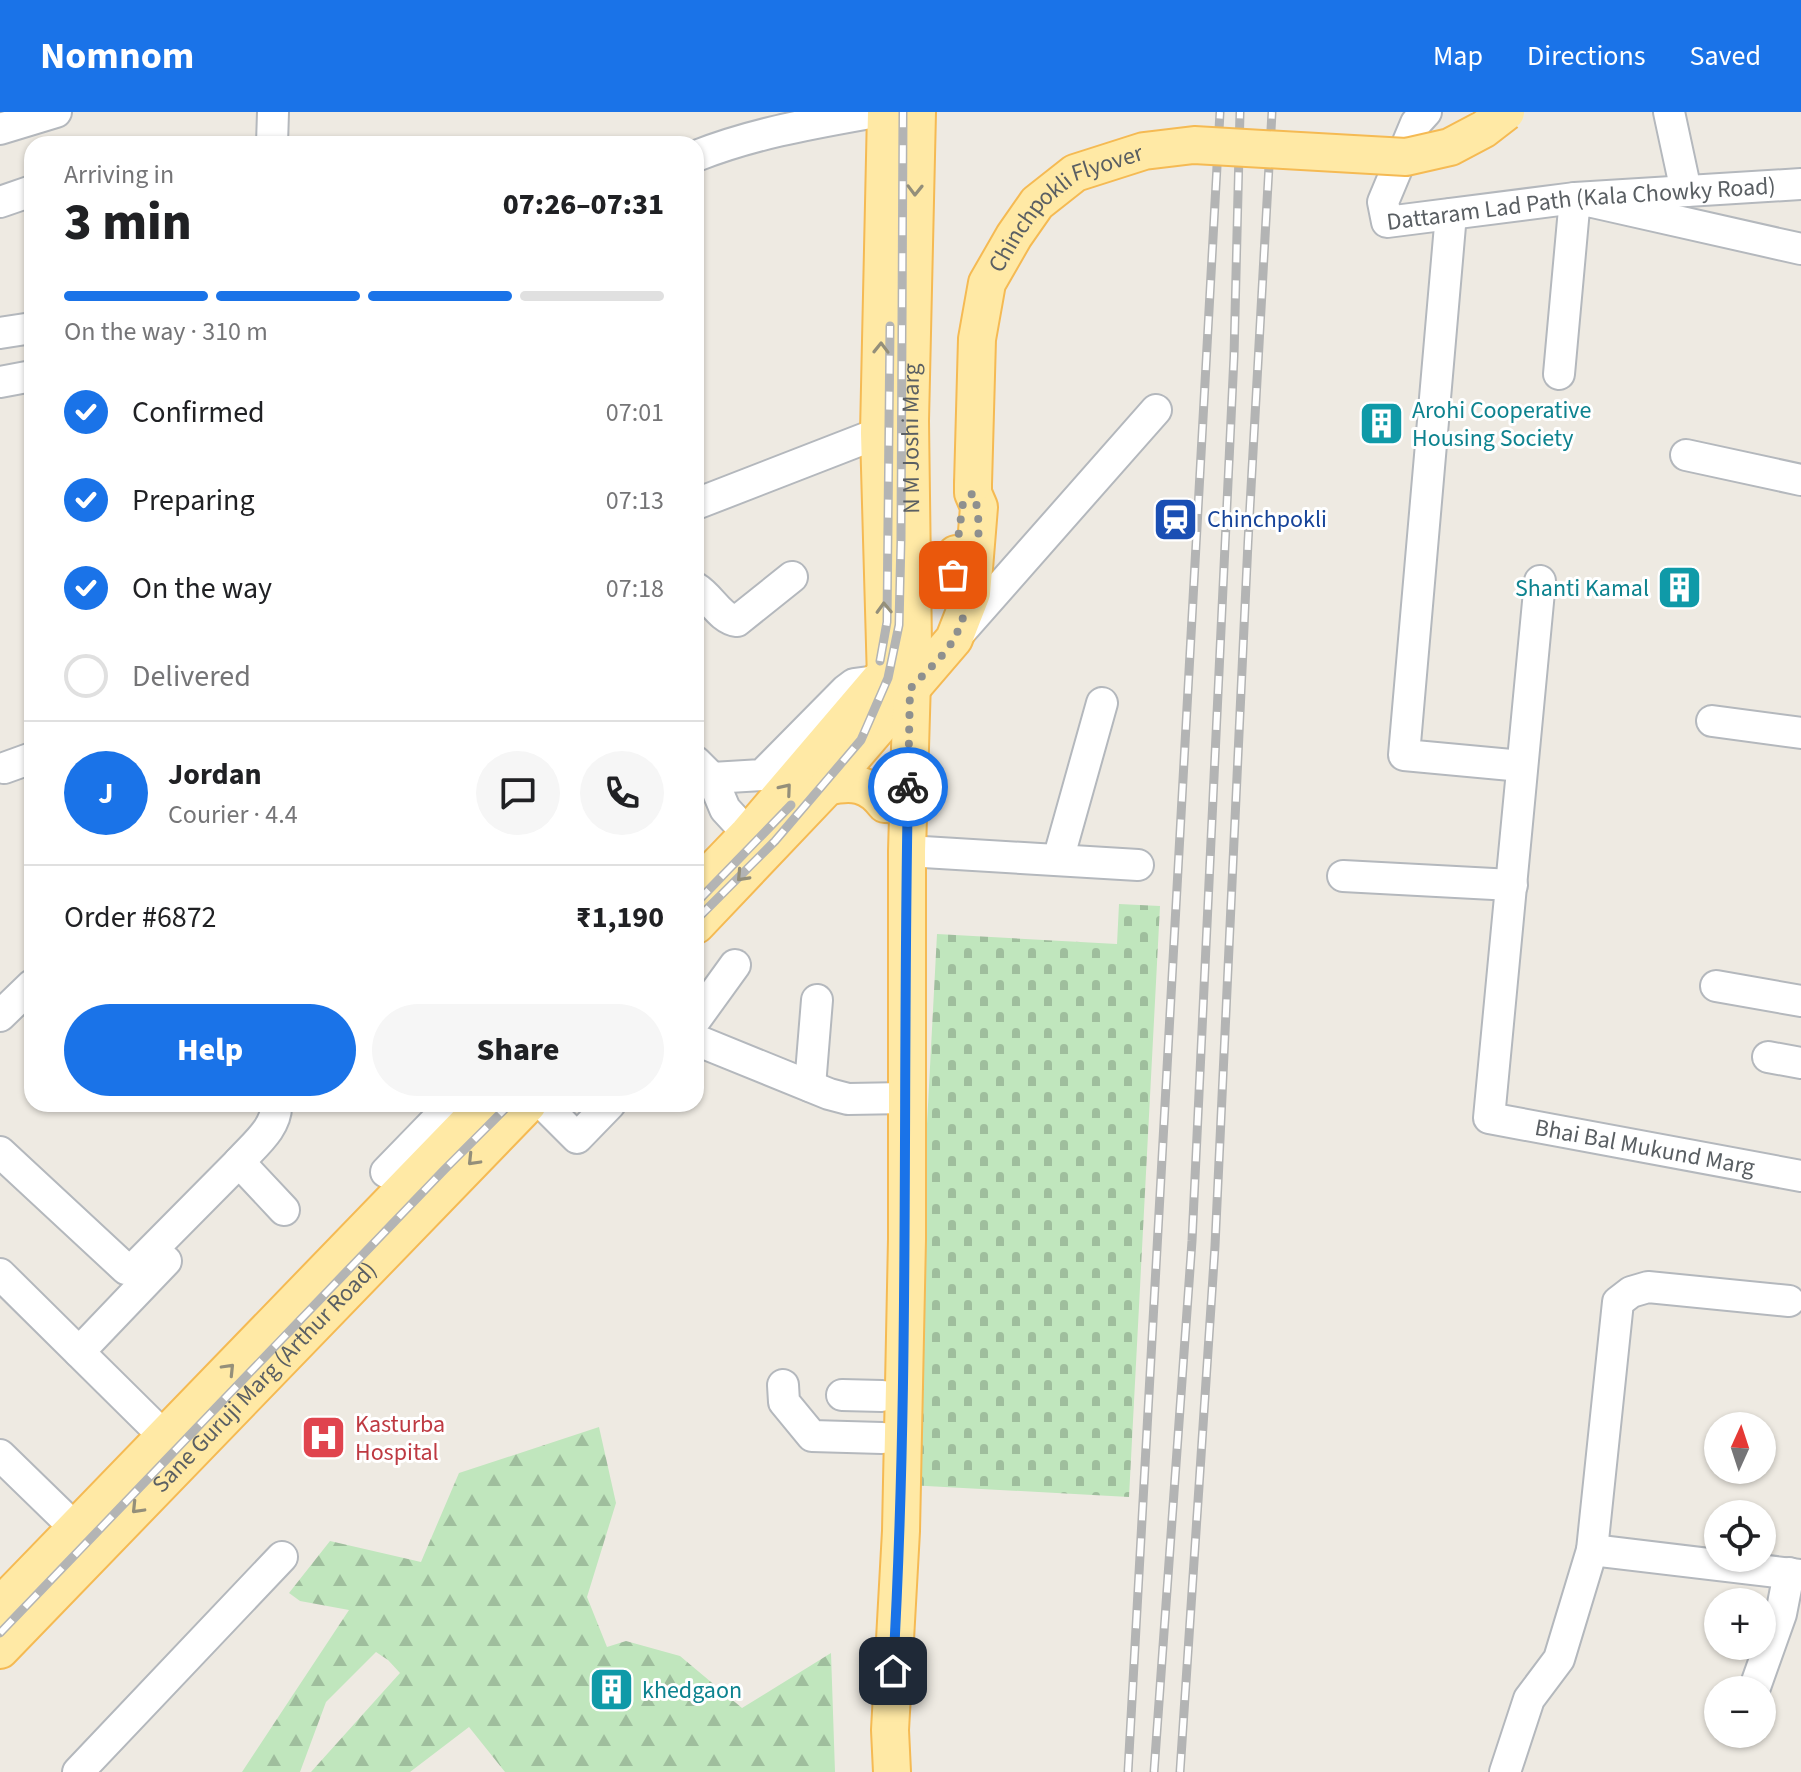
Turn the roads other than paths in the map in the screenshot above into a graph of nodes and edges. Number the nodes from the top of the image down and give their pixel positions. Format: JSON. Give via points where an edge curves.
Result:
{"nodes":[{"id":1,"x":56,"y":112,"type":"edge"},
{"id":2,"x":273,"y":112,"type":"edge"},
{"id":3,"x":290,"y":112,"type":"edge"},
{"id":4,"x":875,"y":112,"type":"edge"},
{"id":5,"x":886,"y":112,"type":"edge"},
{"id":6,"x":917,"y":112,"type":"edge"},
{"id":7,"x":1426,"y":112,"type":"edge"},
{"id":8,"x":1506,"y":112,"type":"edge"},
{"id":9,"x":1669,"y":112,"type":"edge"},
{"id":10,"x":0,"y":129,"type":"edge"},
{"id":11,"x":272,"y":136,"type":"edge"},
{"id":12,"x":290,"y":136,"type":"edge"},
{"id":13,"x":704,"y":153,"type":"edge"},
{"id":14,"x":1801,"y":184,"type":"edge"},
{"id":15,"x":1686,"y":191,"type":"junction"},
{"id":16,"x":24,"y":194,"type":"edge"},
{"id":17,"x":1575,"y":198,"type":"junction"},
{"id":18,"x":0,"y":202,"type":"edge"},
{"id":19,"x":1451,"y":214,"type":"junction"},
{"id":20,"x":1801,"y":249,"type":"edge"},
{"id":21,"x":24,"y":329,"type":"edge"},
{"id":22,"x":0,"y":333,"type":"edge"},
{"id":23,"x":1559,"y":374,"type":"dead end"},
{"id":24,"x":24,"y":378,"type":"edge"},
{"id":25,"x":0,"y":382,"type":"edge"},
{"id":26,"x":1156,"y":410,"type":"dead end"},
{"id":27,"x":894,"y":427,"type":"junction"},
{"id":28,"x":1686,"y":455,"type":"dead end"},
{"id":29,"x":1801,"y":480,"type":"edge"},
{"id":30,"x":973,"y":488,"type":"junction"},
{"id":31,"x":704,"y":501,"type":"edge"},
{"id":32,"x":911,"y":552,"type":"junction"},
{"id":33,"x":956,"y":554,"type":"junction"},
{"id":34,"x":792,"y":577,"type":"dead end"},
{"id":35,"x":1540,"y":581,"type":"dead end"},
{"id":36,"x":704,"y":594,"type":"edge"},
{"id":37,"x":946,"y":628,"type":"junction"},
{"id":38,"x":913,"y":646,"type":"junction"},
{"id":39,"x":890,"y":688,"type":"junction"},
{"id":40,"x":1102,"y":703,"type":"dead end"},
{"id":41,"x":1712,"y":721,"type":"dead end"},
{"id":42,"x":1801,"y":733,"type":"edge"},
{"id":43,"x":24,"y":761,"type":"edge"},
{"id":44,"x":1522,"y":766,"type":"junction"},
{"id":45,"x":4,"y":768,"type":"dead end"},
{"id":46,"x":704,"y":770,"type":"edge"},
{"id":47,"x":827,"y":787,"type":"junction"},
{"id":48,"x":896,"y":805,"type":"junction"},
{"id":49,"x":748,"y":834,"type":"junction"},
{"id":50,"x":907,"y":851,"type":"junction"},
{"id":51,"x":1058,"y":860,"type":"junction"},
{"id":52,"x":1138,"y":865,"type":"dead end"},
{"id":53,"x":1343,"y":876,"type":"dead end"},
{"id":54,"x":1512,"y":885,"type":"junction"},
{"id":55,"x":704,"y":900,"type":"edge"},
{"id":56,"x":704,"y":903,"type":"edge"},
{"id":57,"x":735,"y":965,"type":"dead end"},
{"id":58,"x":24,"y":967,"type":"edge"},
{"id":59,"x":1716,"y":986,"type":"dead end"},
{"id":60,"x":0,"y":990,"type":"edge"},
{"id":61,"x":24,"y":993,"type":"edge"},
{"id":62,"x":817,"y":1000,"type":"dead end"},
{"id":63,"x":1801,"y":1001,"type":"edge"},
{"id":64,"x":704,"y":1008,"type":"edge"},
{"id":65,"x":0,"y":1016,"type":"edge"},
{"id":66,"x":704,"y":1043,"type":"edge"},
{"id":67,"x":1768,"y":1057,"type":"dead end"},
{"id":68,"x":1801,"y":1063,"type":"edge"},
{"id":69,"x":810,"y":1086,"type":"junction"},
{"id":70,"x":895,"y":1098,"type":"junction"},
{"id":71,"x":277,"y":1112,"type":"edge"},
{"id":72,"x":444,"y":1112,"type":"edge"},
{"id":73,"x":479,"y":1112,"type":"edge"},
{"id":74,"x":521,"y":1112,"type":"edge"},
{"id":75,"x":541,"y":1112,"type":"edge"},
{"id":76,"x":602,"y":1112,"type":"edge"},
{"id":77,"x":0,"y":1152,"type":"edge"},
{"id":78,"x":386,"y":1172,"type":"dead end"},
{"id":79,"x":236,"y":1176,"type":"junction"},
{"id":80,"x":1801,"y":1176,"type":"edge"},
{"id":81,"x":284,"y":1210,"type":"dead end"},
{"id":82,"x":896,"y":1239,"type":"junction"},
{"id":83,"x":374,"y":1241,"type":"junction"},
{"id":84,"x":0,"y":1274,"type":"edge"},
{"id":85,"x":1789,"y":1301,"type":"dead end"},
{"id":86,"x":79,"y":1352,"type":"junction"},
{"id":87,"x":783,"y":1385,"type":"dead end"},
{"id":88,"x":842,"y":1395,"type":"dead end"},
{"id":89,"x":882,"y":1396,"type":"junction"},
{"id":90,"x":882,"y":1438,"type":"junction"},
{"id":91,"x":175,"y":1447,"type":"junction"},
{"id":92,"x":0,"y":1455,"type":"edge"},
{"id":93,"x":75,"y":1528,"type":"junction"},
{"id":94,"x":891,"y":1531,"type":"junction"},
{"id":95,"x":1592,"y":1550,"type":"junction"},
{"id":96,"x":282,"y":1557,"type":"dead end"},
{"id":97,"x":1795,"y":1574,"type":"edge"},
{"id":98,"x":0,"y":1606,"type":"edge"},
{"id":99,"x":0,"y":1650,"type":"edge"},
{"id":100,"x":1759,"y":1676,"type":"edge"},
{"id":101,"x":880,"y":1714,"type":"junction"},
{"id":102,"x":78,"y":1772,"type":"edge"},
{"id":103,"x":872,"y":1772,"type":"edge"},
{"id":104,"x":892,"y":1772,"type":"edge"},
{"id":105,"x":1505,"y":1772,"type":"edge"}],
"edges":[{"from":1,"to":10,"type":"street"},
{"from":2,"to":11,"type":"street"},
{"from":3,"to":12,"type":"street"},
{"from":4,"to":13,"type":"street","via":[[789,128]]},
{"from":27,"to":5,"type":"main road","name":"N M Joshi Marg","one_way":true},
{"from":6,"to":27,"type":"main road","name":"N M Joshi Marg","one_way":true},
{"from":7,"to":19,"type":"street","name":"Dattaram Lad Path (Kala Chowky Road)","via":[[1416,123],[1383,202],[1387,222]]},
{"from":8,"to":30,"type":"main road","name":"Chinchpokli Flyover","bridge":true,"via":[[1450,147],[1406,157],[1194,145],[1144,151],[1075,173],[1037,203],[987,283],[977,339]]},
{"from":9,"to":15,"type":"street"},
{"from":14,"to":15,"type":"street","name":"Dattaram Lad Path (Kala Chowky Road)"},
{"from":15,"to":17,"type":"street","name":"Dattaram Lad Path (Kala Chowky Road)"},
{"from":16,"to":18,"type":"street"},
{"from":17,"to":19,"type":"street","name":"Dattaram Lad Path (Kala Chowky Road)"},
{"from":17,"to":20,"type":"street"},
{"from":17,"to":23,"type":"street"},
{"from":19,"to":44,"type":"street","via":[[1404,755]]},
{"from":21,"to":22,"type":"street"},
{"from":24,"to":25,"type":"street"},
{"from":26,"to":37,"type":"street"},
{"from":27,"to":31,"type":"street"},
{"from":27,"to":32,"type":"main road","name":"N M Joshi Marg"},
{"from":39,"to":27,"type":"main road","name":"N M Joshi Marg","one_way":true},
{"from":28,"to":29,"type":"street"},
{"from":30,"to":33,"type":"main road","via":[[963,503]]},
{"from":30,"to":37,"type":"main road","name":"Chinchpokli Flyover","via":[[979,507],[972,593]]},
{"from":32,"to":33,"type":"main road","via":[[929,567],[950,562]]},
{"from":32,"to":38,"type":"main road","name":"N M Joshi Marg"},
{"from":33,"to":37,"type":"main road"},
{"from":34,"to":36,"type":"street","via":[[737,621],[727,619]]},
{"from":35,"to":44,"type":"street"},
{"from":37,"to":38,"type":"main road"},
{"from":37,"to":39,"type":"main road"},
{"from":38,"to":39,"type":"main road"},
{"from":39,"to":46,"type":"street","via":[[854,684],[762,775]]},
{"from":39,"to":47,"type":"main road"},
{"from":39,"to":48,"type":"main road","name":"N M Joshi Marg"},
{"from":49,"to":39,"type":"main road","one_way":true},
{"from":40,"to":51,"type":"street"},
{"from":41,"to":42,"type":"street"},
{"from":43,"to":45,"type":"street"},
{"from":44,"to":54,"type":"street"},
{"from":46,"to":49,"type":"street","via":[[725,809]]},
{"from":47,"to":48,"type":"main road","via":[[865,786]]},
{"from":47,"to":56,"type":"main road","one_way":true},
{"from":48,"to":50,"type":"main road","name":"N M Joshi Marg"},
{"from":48,"to":70,"type":"main road","name":"N M Joshi Marg"},
{"from":49,"to":55,"type":"main road"},
{"from":50,"to":51,"type":"street"},
{"from":50,"to":70,"type":"main road","name":"N M Joshi Marg"},
{"from":51,"to":52,"type":"street"},
{"from":53,"to":54,"type":"street"},
{"from":54,"to":80,"type":"street","name":"Bhai Bal Mukund Marg","via":[[1489,1118]]},
{"from":57,"to":64,"type":"street"},
{"from":58,"to":60,"type":"street"},
{"from":59,"to":63,"type":"street"},
{"from":61,"to":65,"type":"street"},
{"from":62,"to":69,"type":"street"},
{"from":66,"to":69,"type":"street"},
{"from":67,"to":68,"type":"street"},
{"from":69,"to":70,"type":"street","via":[[848,1099]]},
{"from":70,"to":82,"type":"main road","name":"N M Joshi Marg"},
{"from":71,"to":79,"type":"street"},
{"from":72,"to":78,"type":"street"},
{"from":73,"to":83,"type":"main road","name":"Sane Guruji Marg (Arthur Road)"},
{"from":74,"to":83,"type":"main road","name":"Sane Guruji Marg (Arthur Road)","one_way":true},
{"from":75,"to":76,"type":"street","via":[[577,1138]]},
{"from":77,"to":79,"type":"street","via":[[121,1267],[131,1269]]},
{"from":79,"to":81,"type":"street"},
{"from":79,"to":86,"type":"street"},
{"from":82,"to":89,"type":"main road","name":"N M Joshi Marg"},
{"from":82,"to":94,"type":"main road","name":"N M Joshi Marg"},
{"from":83,"to":91,"type":"main road","name":"Sane Guruji Marg (Arthur Road)"},
{"from":84,"to":86,"type":"street"},
{"from":85,"to":95,"type":"street","via":[[1648,1287],[1618,1302]]},
{"from":86,"to":91,"type":"street"},
{"from":87,"to":90,"type":"street","via":[[788,1410],[812,1436]]},
{"from":88,"to":89,"type":"street"},
{"from":89,"to":90,"type":"main road","name":"N M Joshi Marg"},
{"from":90,"to":94,"type":"main road","name":"N M Joshi Marg"},
{"from":91,"to":93,"type":"main road","name":"Sane Guruji Marg (Arthur Road)"},
{"from":91,"to":99,"type":"main road","name":"Sane Guruji Marg (Arthur Road)","one_way":true},
{"from":92,"to":93,"type":"street"},
{"from":93,"to":98,"type":"main road","name":"Sane Guruji Marg (Arthur Road)"},
{"from":94,"to":101,"type":"main road","name":"N M Joshi Marg"},
{"from":95,"to":97,"type":"street"},
{"from":95,"to":105,"type":"street","via":[[1559,1659],[1529,1699]]},
{"from":96,"to":102,"type":"street"},
{"from":97,"to":100,"type":"street"},
{"from":101,"to":103,"type":"main road","name":"N M Joshi Marg"},
{"from":101,"to":104,"type":"main road","name":"N M Joshi Marg"}]}
